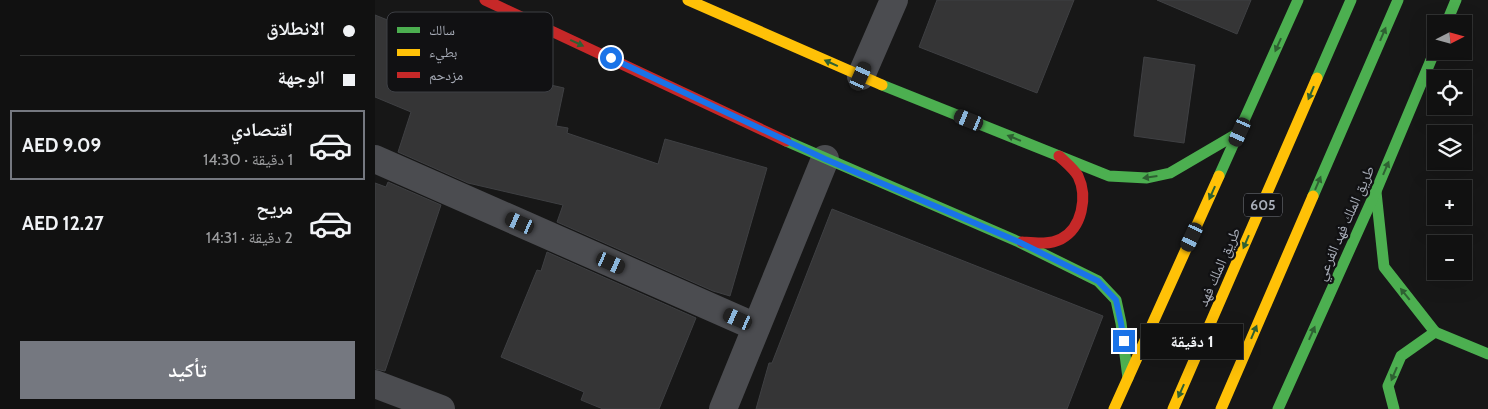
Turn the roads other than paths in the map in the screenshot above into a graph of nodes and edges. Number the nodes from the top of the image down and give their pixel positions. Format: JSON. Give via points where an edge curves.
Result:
{"nodes":[{"id":1,"x":485,"y":0,"type":"edge"},
{"id":2,"x":688,"y":0,"type":"edge"},
{"id":3,"x":894,"y":0,"type":"edge"},
{"id":4,"x":1298,"y":0,"type":"edge"},
{"id":5,"x":1351,"y":0,"type":"edge"},
{"id":6,"x":1398,"y":0,"type":"edge"},
{"id":7,"x":1456,"y":0,"type":"edge"},
{"id":8,"x":511,"y":12,"type":"edge"},
{"id":9,"x":1450,"y":15,"type":"edge"},
{"id":10,"x":553,"y":32,"type":"edge"},
{"id":11,"x":1431,"y":60,"type":"edge"},
{"id":12,"x":861,"y":76,"type":"junction"},
{"id":13,"x":1240,"y":132,"type":"junction"},
{"id":14,"x":1059,"y":156,"type":"junction"},
{"id":15,"x":375,"y":159,"type":"edge"},
{"id":16,"x":825,"y":159,"type":"junction"},
{"id":17,"x":1376,"y":191,"type":"junction"},
{"id":18,"x":1019,"y":242,"type":"junction"},
{"id":19,"x":756,"y":327,"type":"junction"},
{"id":20,"x":1435,"y":332,"type":"junction"},
{"id":21,"x":1488,"y":354,"type":"edge"},
{"id":22,"x":1128,"y":378,"type":"junction"},
{"id":23,"x":375,"y":384,"type":"edge"},
{"id":24,"x":441,"y":409,"type":"edge"},
{"id":25,"x":723,"y":409,"type":"edge"},
{"id":26,"x":1114,"y":409,"type":"edge"},
{"id":27,"x":1173,"y":409,"type":"edge"},
{"id":28,"x":1221,"y":409,"type":"edge"},
{"id":29,"x":1278,"y":409,"type":"edge"},
{"id":30,"x":1394,"y":409,"type":"edge"}],
"edges":[{"from":1,"to":8,"type":"main road","one_way":true},
{"from":12,"to":2,"type":"main road","one_way":true},
{"from":3,"to":12,"type":"street"},
{"from":4,"to":13,"type":"main road","one_way":true},
{"from":5,"to":27,"type":"main road","name":"طريق الملك فهد","number":"605","one_way":true},
{"from":28,"to":6,"type":"main road","number":"605","one_way":true},
{"from":7,"to":9,"type":"main road"},
{"from":10,"to":16,"type":"main road","one_way":true},
{"from":17,"to":11,"type":"main road","name":"طريق الملك فهد الفرعي","one_way":true},
{"from":14,"to":12,"type":"main road","one_way":true},
{"from":13,"to":14,"type":"main road","one_way":true,"via":[[1170,173],[1147,178],[1109,176]]},
{"from":13,"to":22,"type":"main road","one_way":true},
{"from":14,"to":18,"type":"main road","via":[[1077,176],[1082,192],[1082,212],[1073,229],[1061,239],[1045,244]]},
{"from":15,"to":19,"type":"street"},
{"from":16,"to":18,"type":"main road"},
{"from":16,"to":19,"type":"street"},
{"from":20,"to":17,"type":"main road","one_way":true,"via":[[1384,267]]},
{"from":29,"to":17,"type":"main road","name":"طريق الملك فهد الفرعي","one_way":true},
{"from":18,"to":22,"type":"main road","via":[[1098,281],[1116,300]]},
{"from":19,"to":25,"type":"street"},
{"from":20,"to":21,"type":"main road"},
{"from":20,"to":30,"type":"main road","one_way":true,"via":[[1401,356],[1388,386]]},
{"from":22,"to":26,"type":"main road"},
{"from":23,"to":24,"type":"street"}]}
